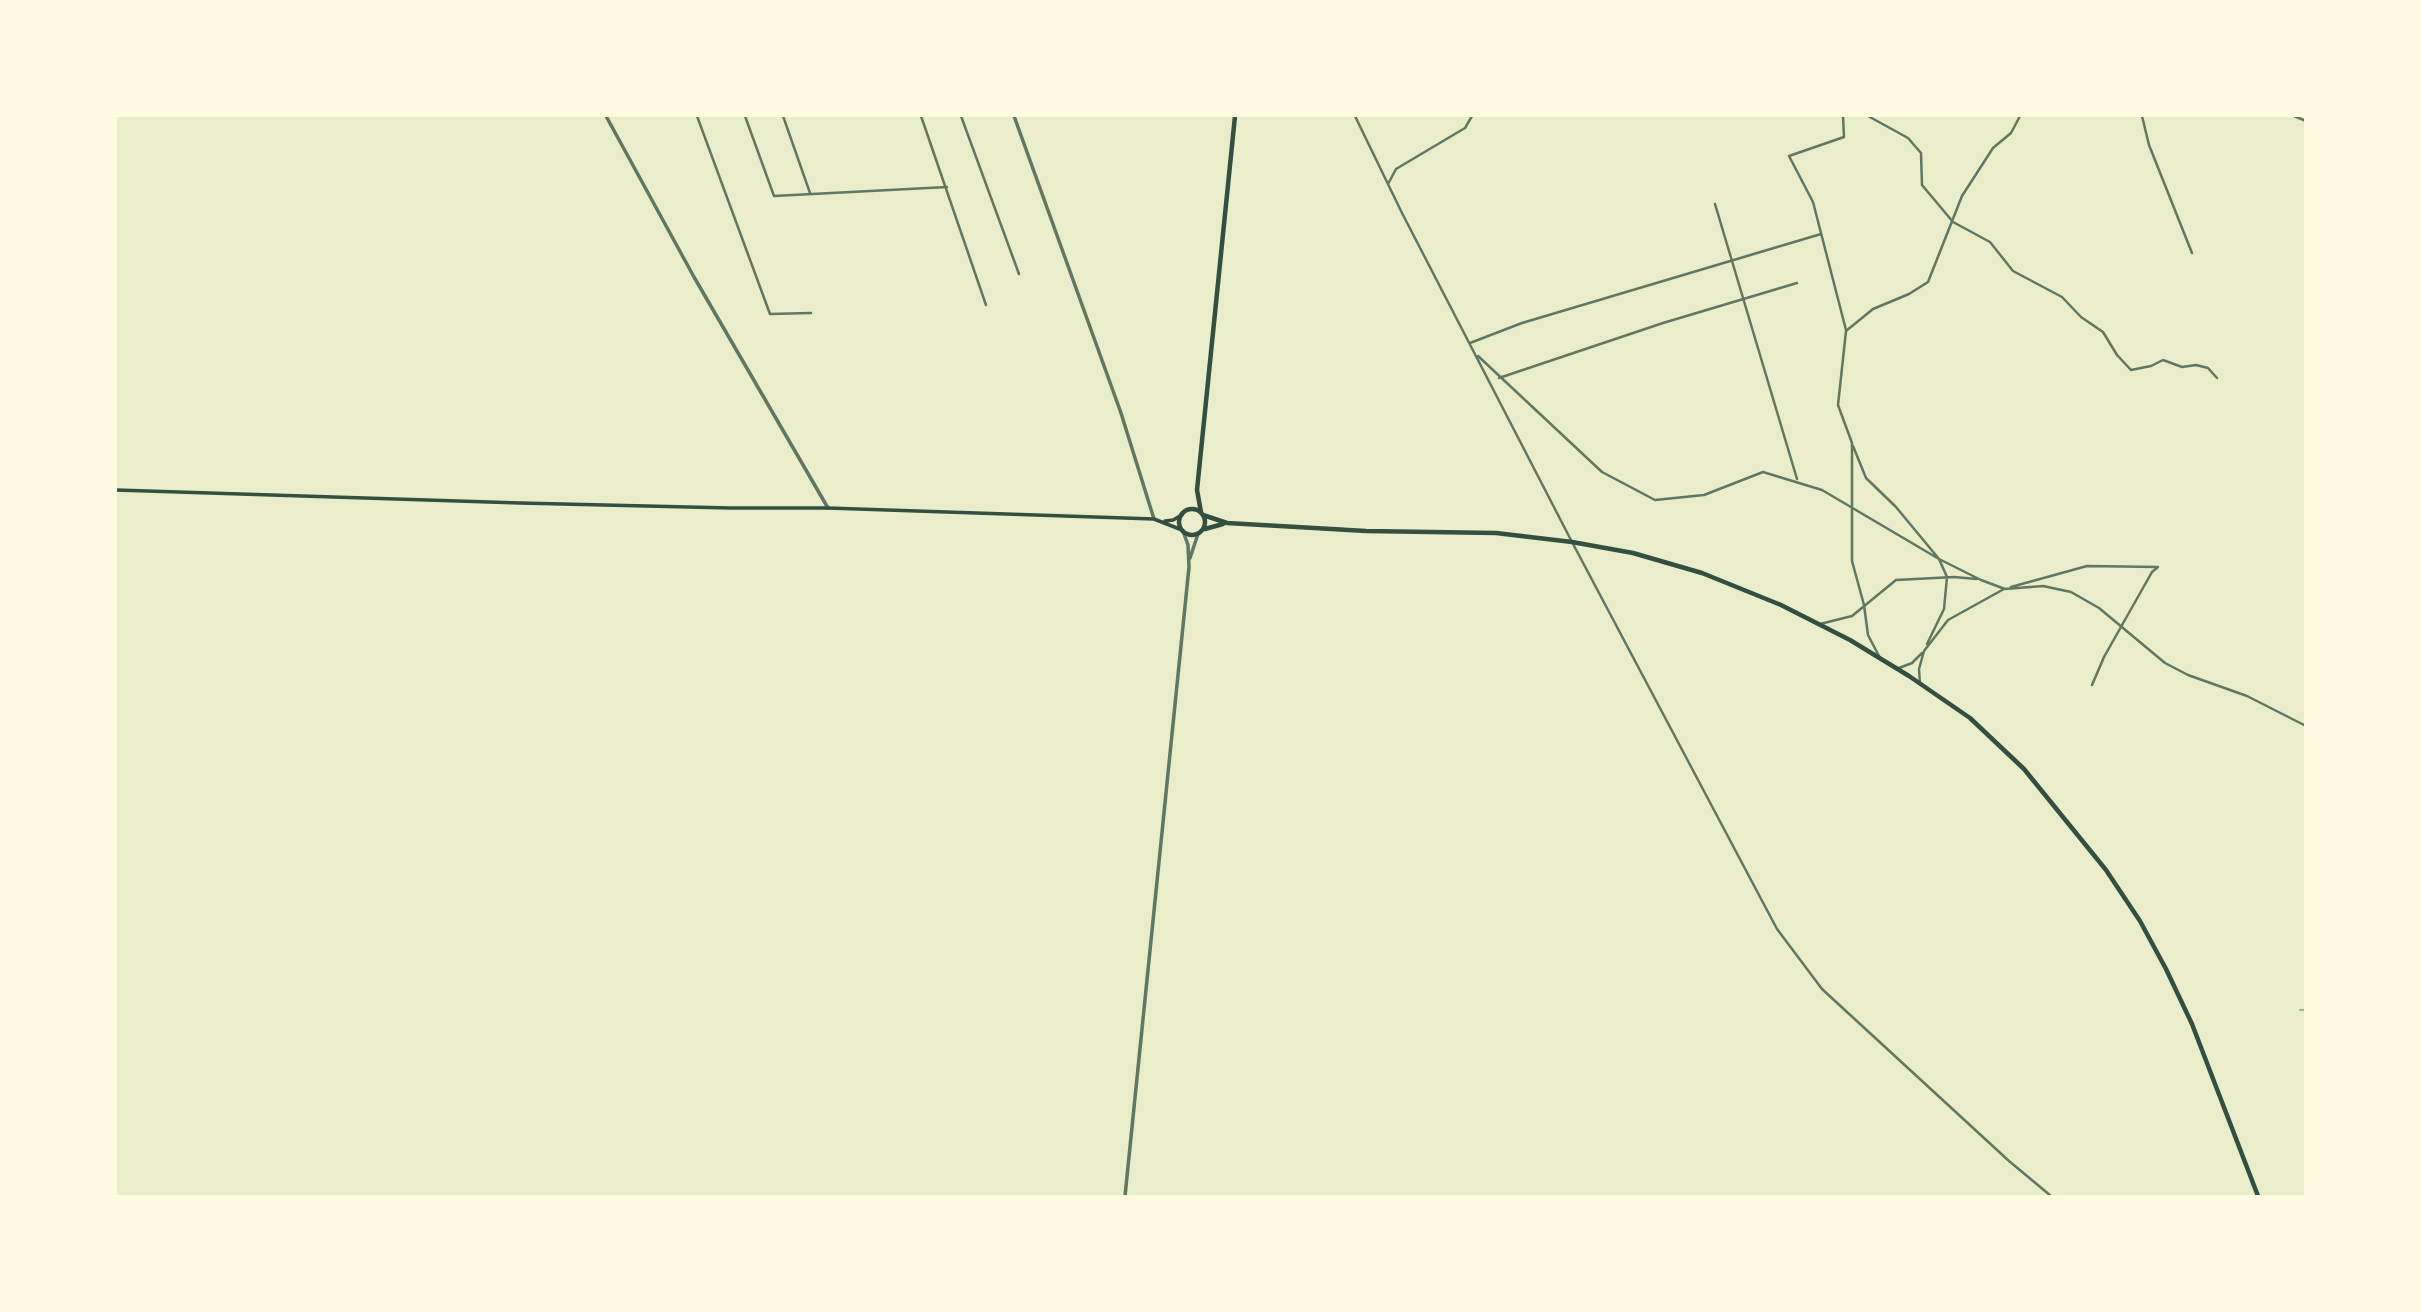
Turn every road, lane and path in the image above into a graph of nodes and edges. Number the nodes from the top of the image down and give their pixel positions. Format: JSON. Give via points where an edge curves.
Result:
{"nodes":[{"id":1,"x":606,"y":116,"type":"edge"},
{"id":2,"x":697,"y":116,"type":"edge"},
{"id":3,"x":746,"y":116,"type":"edge"},
{"id":4,"x":783,"y":116,"type":"edge"},
{"id":5,"x":921,"y":116,"type":"edge"},
{"id":6,"x":961,"y":116,"type":"edge"},
{"id":7,"x":1014,"y":116,"type":"edge"},
{"id":8,"x":1235,"y":116,"type":"edge"},
{"id":9,"x":1355,"y":116,"type":"edge"},
{"id":10,"x":1472,"y":116,"type":"edge"},
{"id":11,"x":1843,"y":116,"type":"edge"},
{"id":12,"x":1868,"y":116,"type":"edge"},
{"id":13,"x":2020,"y":116,"type":"edge"},
{"id":14,"x":2142,"y":116,"type":"edge"},
{"id":15,"x":2294,"y":116,"type":"edge"},
{"id":16,"x":2305,"y":121,"type":"edge"},
{"id":17,"x":1388,"y":184,"type":"junction"},
{"id":18,"x":947,"y":187,"type":"junction"},
{"id":19,"x":810,"y":193,"type":"junction"},
{"id":20,"x":1715,"y":204,"type":"dead end"},
{"id":21,"x":1953,"y":222,"type":"junction"},
{"id":22,"x":1821,"y":233,"type":"junction"},
{"id":23,"x":2192,"y":253,"type":"dead end"},
{"id":24,"x":1732,"y":260,"type":"junction"},
{"id":25,"x":1018,"y":274,"type":"dead end"},
{"id":26,"x":1797,"y":283,"type":"dead end"},
{"id":27,"x":1744,"y":299,"type":"junction"},
{"id":28,"x":986,"y":305,"type":"dead end"},
{"id":29,"x":811,"y":313,"type":"dead end"},
{"id":30,"x":1846,"y":331,"type":"junction"},
{"id":31,"x":1470,"y":343,"type":"junction"},
{"id":32,"x":1476,"y":354,"type":"junction"},
{"id":33,"x":1499,"y":378,"type":"junction"},
{"id":34,"x":2217,"y":378,"type":"dead end"},
{"id":35,"x":1852,"y":443,"type":"junction"},
{"id":36,"x":1797,"y":479,"type":"dead end"},
{"id":37,"x":1197,"y":489,"type":"junction"},
{"id":38,"x":116,"y":490,"type":"edge"},
{"id":39,"x":1851,"y":507,"type":"junction"},
{"id":40,"x":828,"y":508,"type":"junction"},
{"id":41,"x":1187,"y":511,"type":"junction"},
{"id":42,"x":1202,"y":514,"type":"junction"},
{"id":43,"x":1182,"y":515,"type":"junction"},
{"id":44,"x":1154,"y":519,"type":"junction"},
{"id":45,"x":1160,"y":522,"type":"junction"},
{"id":46,"x":1227,"y":523,"type":"junction"},
{"id":47,"x":1183,"y":531,"type":"junction"},
{"id":48,"x":1200,"y":532,"type":"junction"},
{"id":49,"x":1572,"y":542,"type":"junction"},
{"id":50,"x":1939,"y":559,"type":"junction"},
{"id":51,"x":1190,"y":560,"type":"junction"},
{"id":52,"x":1947,"y":577,"type":"junction"},
{"id":53,"x":1982,"y":580,"type":"junction"},
{"id":54,"x":2005,"y":589,"type":"junction"},
{"id":55,"x":1864,"y":605,"type":"junction"},
{"id":56,"x":1819,"y":624,"type":"junction"},
{"id":57,"x":2123,"y":627,"type":"junction"},
{"id":58,"x":1924,"y":651,"type":"junction"},
{"id":59,"x":1881,"y":659,"type":"junction"},
{"id":60,"x":1897,"y":669,"type":"junction"},
{"id":61,"x":1920,"y":684,"type":"junction"},
{"id":62,"x":2092,"y":685,"type":"dead end"},
{"id":63,"x":2305,"y":726,"type":"edge"},
{"id":64,"x":1125,"y":1196,"type":"edge"},
{"id":65,"x":2051,"y":1196,"type":"edge"},
{"id":66,"x":2258,"y":1196,"type":"edge"}],
"edges":[{"from":1,"to":40,"type":"street"},
{"from":2,"to":29,"type":"street","via":[[770,314]]},
{"from":3,"to":19,"type":"street","via":[[774,196]]},
{"from":4,"to":19,"type":"street"},
{"from":5,"to":18,"type":"street"},
{"from":6,"to":25,"type":"street"},
{"from":7,"to":44,"type":"street","via":[[1121,412]]},
{"from":8,"to":37,"type":"main road"},
{"from":9,"to":17,"type":"street"},
{"from":10,"to":17,"type":"street","via":[[1465,128],[1396,169]]},
{"from":11,"to":22,"type":"street","via":[[1844,137],[1790,156],[1813,202]]},
{"from":12,"to":21,"type":"street","via":[[1908,138],[1921,153],[1922,184]]},
{"from":13,"to":21,"type":"street","via":[[1962,196]]},
{"from":14,"to":23,"type":"street"},
{"from":15,"to":16,"type":"street"},
{"from":17,"to":31,"type":"street"},
{"from":18,"to":19,"type":"street"},
{"from":18,"to":28,"type":"street"},
{"from":20,"to":24,"type":"street"},
{"from":21,"to":30,"type":"street","via":[[1928,282],[1873,309]]},
{"from":21,"to":34,"type":"street","via":[[1990,242],[2013,271],[2062,297],[2104,332],[2131,370],[2163,360],[2182,367],[2208,368]]},
{"from":22,"to":24,"type":"street"},
{"from":22,"to":30,"type":"street"},
{"from":24,"to":27,"type":"street"},
{"from":24,"to":31,"type":"street"},
{"from":26,"to":27,"type":"street"},
{"from":27,"to":33,"type":"street"},
{"from":27,"to":36,"type":"street"},
{"from":30,"to":35,"type":"street","via":[[1838,405]]},
{"from":31,"to":32,"type":"street"},
{"from":32,"to":33,"type":"street"},
{"from":32,"to":49,"type":"street"},
{"from":33,"to":39,"type":"street","via":[[1602,472],[1655,500],[1704,495],[1763,472],[1822,490]]},
{"from":35,"to":39,"type":"street"},
{"from":35,"to":50,"type":"street","via":[[1866,478]]},
{"from":37,"to":41,"type":"main road"},
{"from":37,"to":42,"type":"main road"},
{"from":38,"to":40,"type":"main road"},
{"from":39,"to":50,"type":"street"},
{"from":39,"to":55,"type":"street","via":[[1852,561]]},
{"from":40,"to":44,"type":"main road"},
{"from":41,"to":42,"type":"main road"},
{"from":41,"to":43,"type":"main road"},
{"from":42,"to":46,"type":"main road"},
{"from":42,"to":48,"type":"main road","via":[[1205,523]]},
{"from":43,"to":45,"type":"main road"},
{"from":43,"to":47,"type":"main road"},
{"from":44,"to":45,"type":"main road"},
{"from":45,"to":47,"type":"main road"},
{"from":46,"to":48,"type":"main road"},
{"from":46,"to":49,"type":"main road","via":[[1496,533]]},
{"from":47,"to":48,"type":"main road","via":[[1190,535]]},
{"from":47,"to":51,"type":"street"},
{"from":48,"to":51,"type":"street"},
{"from":49,"to":56,"type":"main road","via":[[1702,573]]},
{"from":49,"to":65,"type":"street","via":[[1777,929],[1822,989]]},
{"from":50,"to":52,"type":"street"},
{"from":50,"to":53,"type":"street"},
{"from":51,"to":64,"type":"street"},
{"from":52,"to":53,"type":"street"},
{"from":52,"to":55,"type":"street","via":[[1896,580]]},
{"from":52,"to":58,"type":"street","via":[[1944,609]]},
{"from":53,"to":54,"type":"street"},
{"from":54,"to":57,"type":"street","via":[[2043,586],[2071,592]]},
{"from":54,"to":57,"type":"street","via":[[2087,566],[2158,567]]},
{"from":54,"to":58,"type":"street","via":[[1948,620]]},
{"from":55,"to":56,"type":"street","via":[[1852,616]]},
{"from":55,"to":59,"type":"street","via":[[1868,635]]},
{"from":56,"to":59,"type":"main road"},
{"from":57,"to":62,"type":"street"},
{"from":57,"to":63,"type":"street","via":[[2165,663]]},
{"from":58,"to":60,"type":"street"},
{"from":58,"to":61,"type":"street"},
{"from":59,"to":60,"type":"main road"},
{"from":60,"to":61,"type":"main road"},
{"from":61,"to":66,"type":"main road","via":[[1970,718],[2024,769],[2106,870],[2166,969],[2192,1024]]}]}
